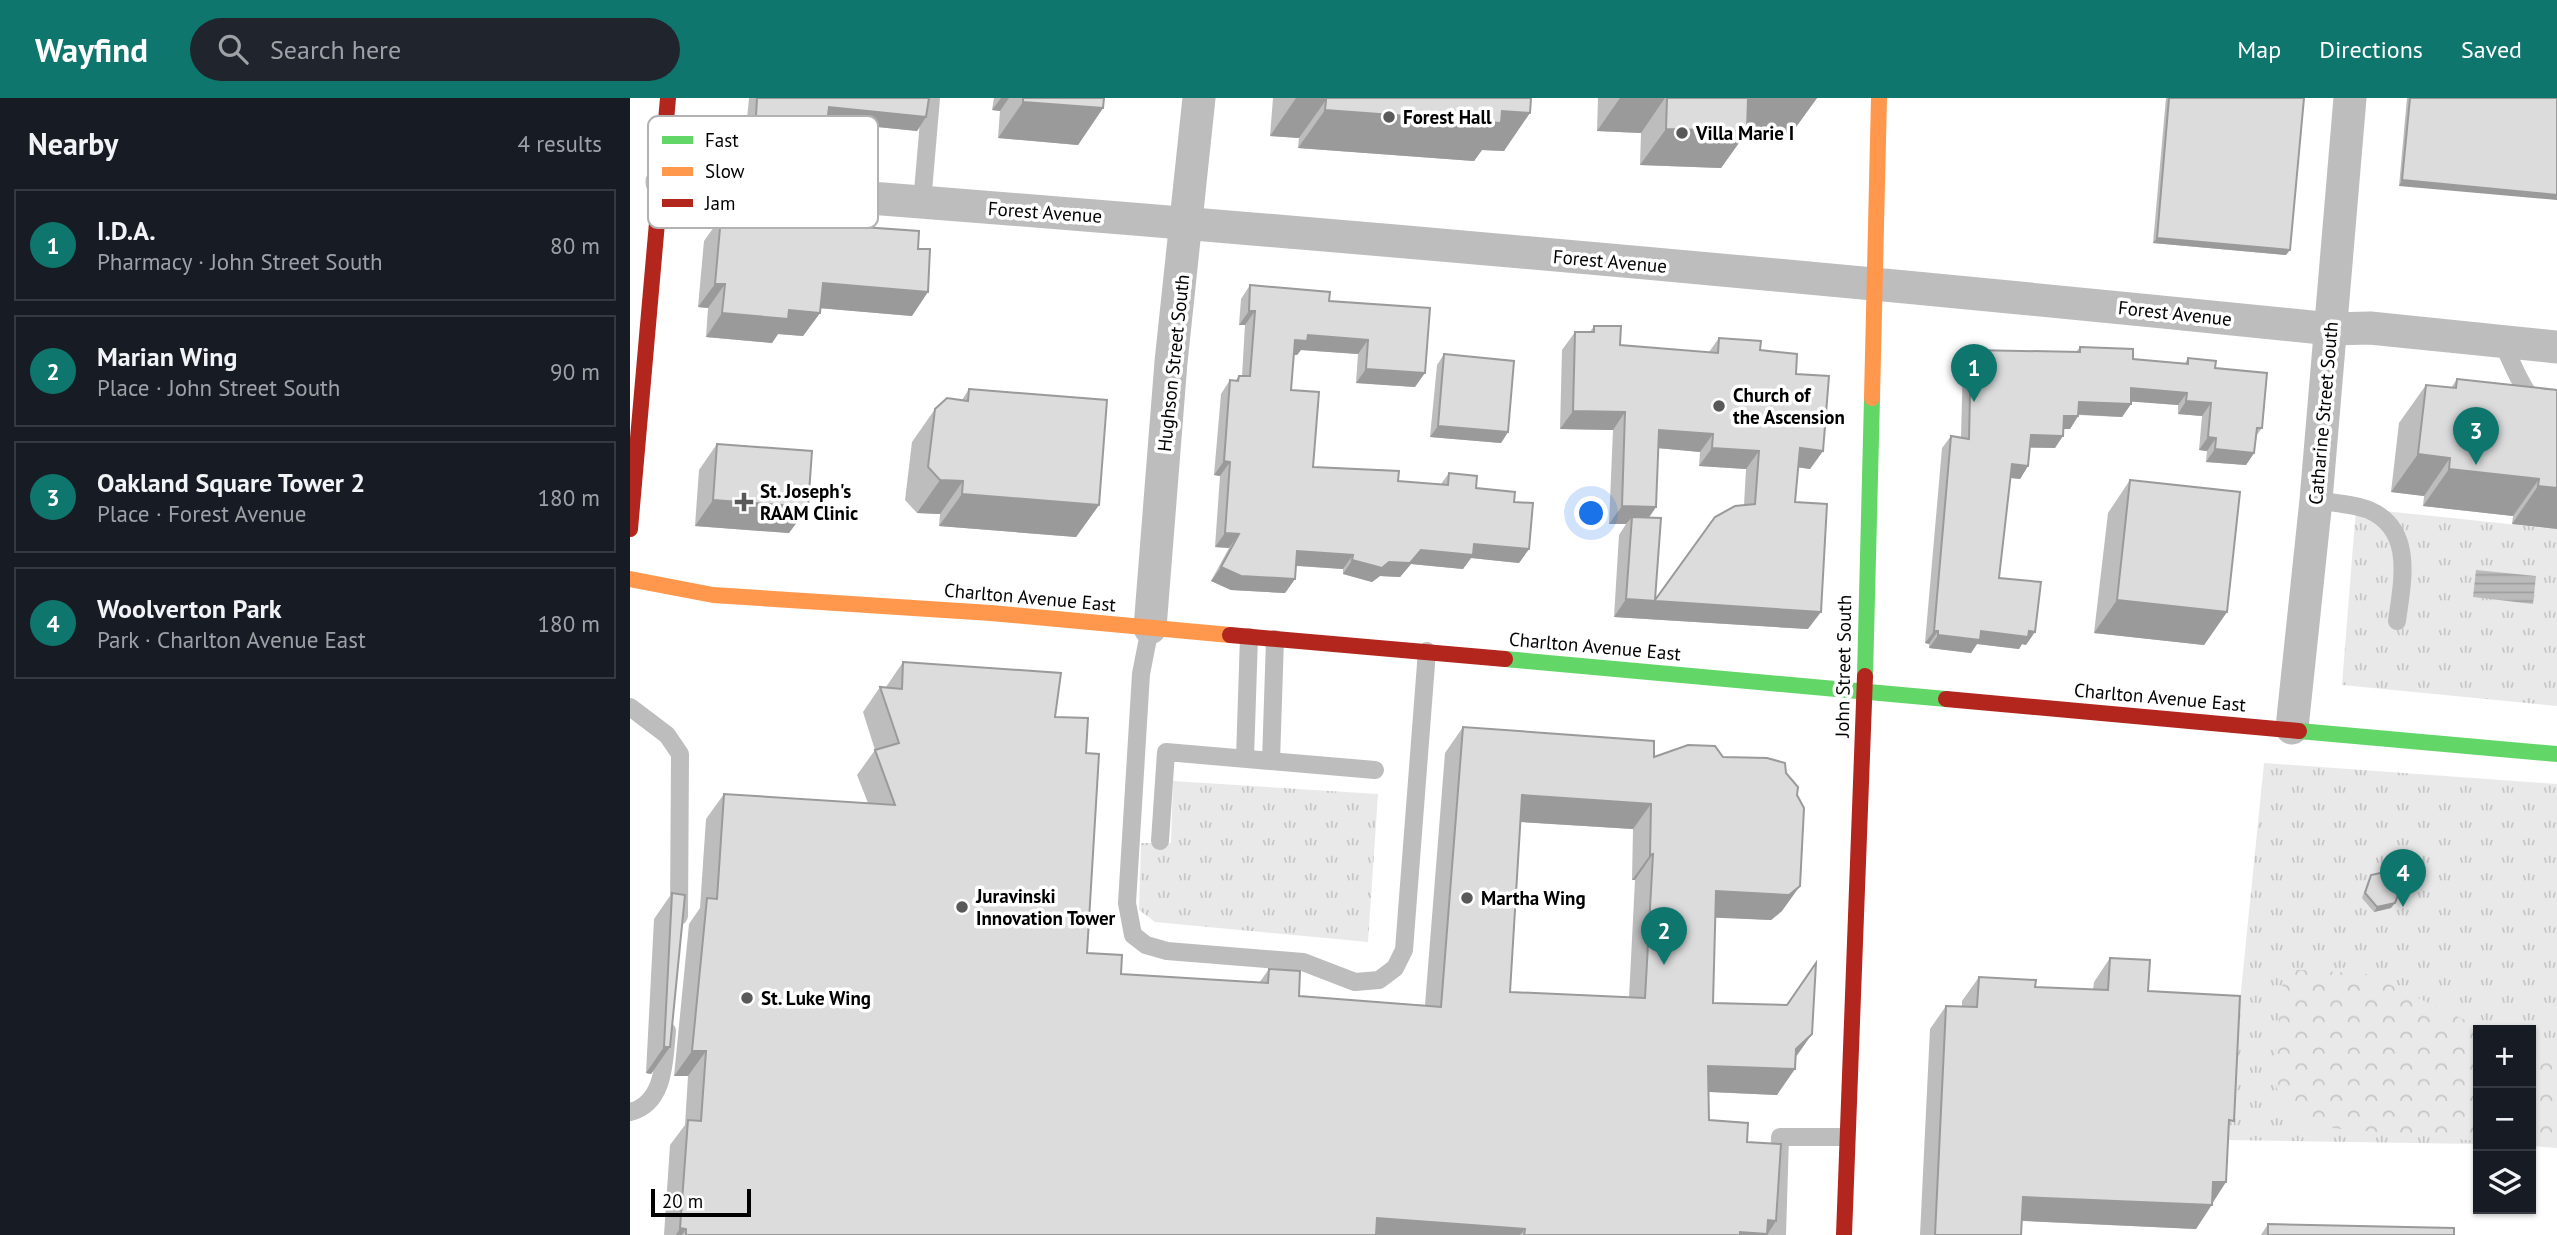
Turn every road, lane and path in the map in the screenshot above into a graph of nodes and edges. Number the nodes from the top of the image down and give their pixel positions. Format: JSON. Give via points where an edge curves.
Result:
{"nodes":[{"id":1,"x":668,"y":98,"type":"edge"},
{"id":2,"x":931,"y":98,"type":"edge"},
{"id":3,"x":1199,"y":98,"type":"edge"},
{"id":4,"x":1879,"y":98,"type":"edge"},
{"id":5,"x":2350,"y":98,"type":"edge"},
{"id":6,"x":667,"y":116,"type":"edge"},
{"id":7,"x":878,"y":199,"type":"edge"},
{"id":8,"x":922,"y":203,"type":"junction"},
{"id":9,"x":1188,"y":222,"type":"junction"},
{"id":10,"x":658,"y":228,"type":"edge"},
{"id":11,"x":1874,"y":282,"type":"junction"},
{"id":12,"x":2330,"y":329,"type":"junction"},
{"id":13,"x":2502,"y":342,"type":"junction"},
{"id":14,"x":2557,"y":347,"type":"edge"},
{"id":15,"x":2557,"y":412,"type":"edge"},
{"id":16,"x":2316,"y":500,"type":"junction"},
{"id":17,"x":630,"y":529,"type":"edge"},
{"id":18,"x":630,"y":579,"type":"edge"},
{"id":19,"x":2397,"y":621,"type":"dead end"},
{"id":20,"x":1150,"y":628,"type":"junction"},
{"id":21,"x":1249,"y":637,"type":"junction"},
{"id":22,"x":1275,"y":639,"type":"junction"},
{"id":23,"x":1427,"y":651,"type":"junction"},
{"id":24,"x":1864,"y":691,"type":"junction"},
{"id":25,"x":630,"y":707,"type":"edge"},
{"id":26,"x":2292,"y":728,"type":"junction"},
{"id":27,"x":2557,"y":754,"type":"edge"},
{"id":28,"x":1245,"y":758,"type":"junction"},
{"id":29,"x":1271,"y":761,"type":"junction"},
{"id":30,"x":1375,"y":770,"type":"dead end"},
{"id":31,"x":1160,"y":841,"type":"dead end"},
{"id":32,"x":678,"y":929,"type":"edge"},
{"id":33,"x":668,"y":1020,"type":"edge"},
{"id":34,"x":630,"y":1112,"type":"edge"},
{"id":35,"x":1846,"y":1137,"type":"junction"},
{"id":36,"x":1777,"y":1235,"type":"edge"},
{"id":37,"x":1844,"y":1235,"type":"edge"}],
"edges":[{"from":1,"to":6,"type":"main road"},
{"from":2,"to":8,"type":"lane"},
{"from":3,"to":9,"type":"street","name":"Hughson Street South"},
{"from":4,"to":11,"type":"main road","name":"John Street South"},
{"from":5,"to":12,"type":"street","name":"Catharine Street South"},
{"from":7,"to":8,"type":"street","name":"Forest Avenue"},
{"from":8,"to":9,"type":"street","name":"Forest Avenue"},
{"from":9,"to":11,"type":"street","name":"Forest Avenue"},
{"from":9,"to":20,"type":"street","name":"Hughson Street South","via":[[1171,362]]},
{"from":10,"to":17,"type":"main road"},
{"from":11,"to":12,"type":"street","name":"Forest Avenue"},
{"from":11,"to":24,"type":"main road","name":"John Street South"},
{"from":12,"to":13,"type":"street","name":"Forest Avenue","via":[[2370,328]]},
{"from":12,"to":16,"type":"street","name":"Catharine Street South"},
{"from":13,"to":14,"type":"street","name":"Forest Avenue"},
{"from":13,"to":15,"type":"lane","via":[[2528,394],[2545,411]]},
{"from":16,"to":19,"type":"lane","via":[[2369,510],[2388,523],[2402,547],[2404,564]]},
{"from":16,"to":26,"type":"street","name":"Catharine Street South"},
{"from":18,"to":20,"type":"main road","name":"Charlton Avenue East","via":[[713,595]]},
{"from":20,"to":21,"type":"main road","name":"Charlton Avenue East"},
{"from":20,"to":23,"type":"lane","via":[[1141,674],[1127,903],[1133,935],[1146,945],[1167,951],[1303,962],[1355,982],[1379,980],[1395,968],[1404,950]]},
{"from":21,"to":22,"type":"main road","name":"Charlton Avenue East"},
{"from":21,"to":28,"type":"lane"},
{"from":22,"to":23,"type":"main road","name":"Charlton Avenue East"},
{"from":22,"to":29,"type":"lane"},
{"from":23,"to":24,"type":"main road","name":"Charlton Avenue East"},
{"from":24,"to":26,"type":"main road","name":"Charlton Avenue East"},
{"from":24,"to":35,"type":"main road","name":"John Street South"},
{"from":25,"to":32,"type":"lane","via":[[667,735],[680,754]]},
{"from":26,"to":27,"type":"main road","name":"Charlton Avenue East"},
{"from":28,"to":29,"type":"lane"},
{"from":28,"to":31,"type":"lane","via":[[1166,752]]},
{"from":29,"to":30,"type":"lane"},
{"from":33,"to":34,"type":"lane","via":[[663,1075],[652,1101]]},
{"from":35,"to":36,"type":"lane","via":[[1780,1137]]},
{"from":35,"to":37,"type":"main road","name":"John Street South"}]}
